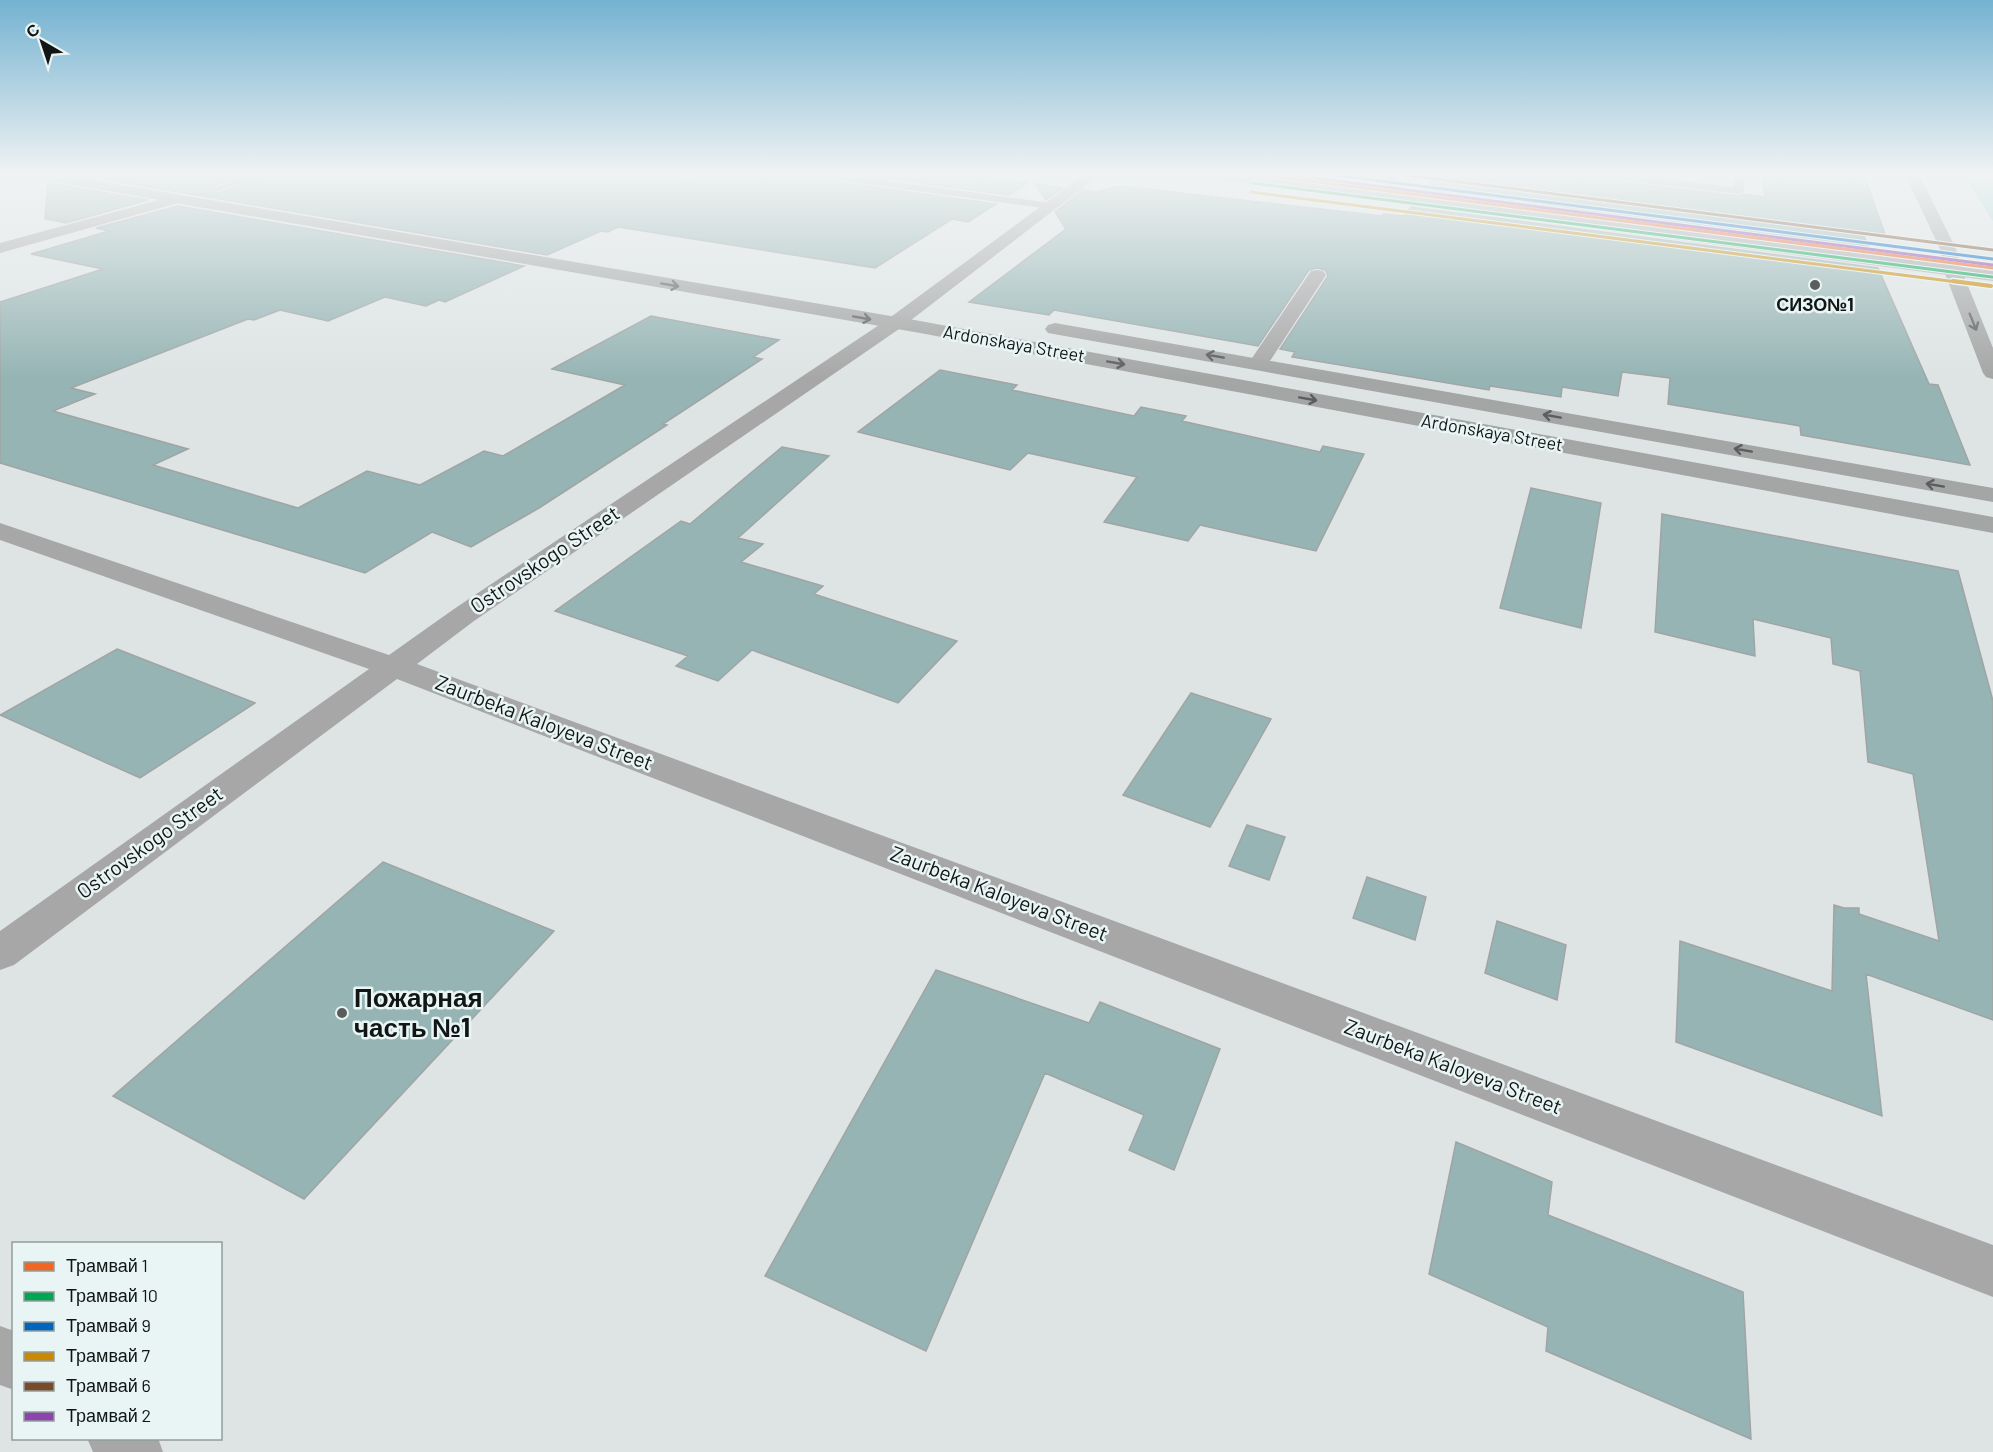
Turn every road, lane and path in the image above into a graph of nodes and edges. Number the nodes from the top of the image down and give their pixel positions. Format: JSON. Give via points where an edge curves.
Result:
{"nodes":[{"id":1,"x":23,"y":242,"type":"edge"},
{"id":2,"x":446,"y":242,"type":"edge"},
{"id":3,"x":536,"y":242,"type":"edge"},
{"id":4,"x":1010,"y":242,"type":"edge"},
{"id":5,"x":1780,"y":242,"type":"edge"},
{"id":6,"x":1942,"y":242,"type":"edge"},
{"id":7,"x":0,"y":248,"type":"edge"},
{"id":8,"x":1929,"y":251,"type":"dead end"},
{"id":9,"x":608,"y":254,"type":"dead end"},
{"id":10,"x":1993,"y":260,"type":"edge"},
{"id":11,"x":1951,"y":262,"type":"junction"},
{"id":12,"x":1317,"y":275,"type":"dead end"},
{"id":13,"x":1993,"y":276,"type":"edge"},
{"id":14,"x":893,"y":313,"type":"junction"},
{"id":15,"x":1037,"y":326,"type":"dead end"},
{"id":16,"x":1258,"y":364,"type":"junction"},
{"id":17,"x":1993,"y":373,"type":"edge"},
{"id":18,"x":1993,"y":495,"type":"edge"},
{"id":19,"x":1993,"y":525,"type":"edge"},
{"id":20,"x":0,"y":531,"type":"edge"},
{"id":21,"x":392,"y":666,"type":"junction"},
{"id":22,"x":0,"y":953,"type":"edge"},
{"id":23,"x":1993,"y":1272,"type":"edge"},
{"id":24,"x":119,"y":1440,"type":"edge"},
{"id":25,"x":134,"y":1452,"type":"edge"}],
"edges":[{"from":1,"to":7,"type":"street"},
{"from":2,"to":14,"type":"main road","name":"Ardonskaya Street","one_way":true},
{"from":3,"to":9,"type":"main road"},
{"from":4,"to":14,"type":"street","name":"Ostrovskogo Street","via":[[932,308]]},
{"from":5,"to":11,"type":"main road"},
{"from":6,"to":11,"type":"main road"},
{"from":8,"to":11,"type":"main road"},
{"from":10,"to":11,"type":"main road"},
{"from":11,"to":13,"type":"main road"},
{"from":11,"to":17,"type":"main road","one_way":true},
{"from":12,"to":16,"type":"street"},
{"from":14,"to":19,"type":"main road","name":"Ardonskaya Street","one_way":true},
{"from":14,"to":21,"type":"street","name":"Ostrovskogo Street"},
{"from":16,"to":15,"type":"main road","name":"Ardonskaya Street","one_way":true},
{"from":18,"to":16,"type":"main road","name":"Ardonskaya Street","one_way":true},
{"from":20,"to":21,"type":"street","name":"Zaurbeka Kaloyeva Street"},
{"from":21,"to":22,"type":"street","name":"Ostrovskogo Street"},
{"from":21,"to":23,"type":"street","name":"Zaurbeka Kaloyeva Street"},
{"from":24,"to":25,"type":"street"}]}
